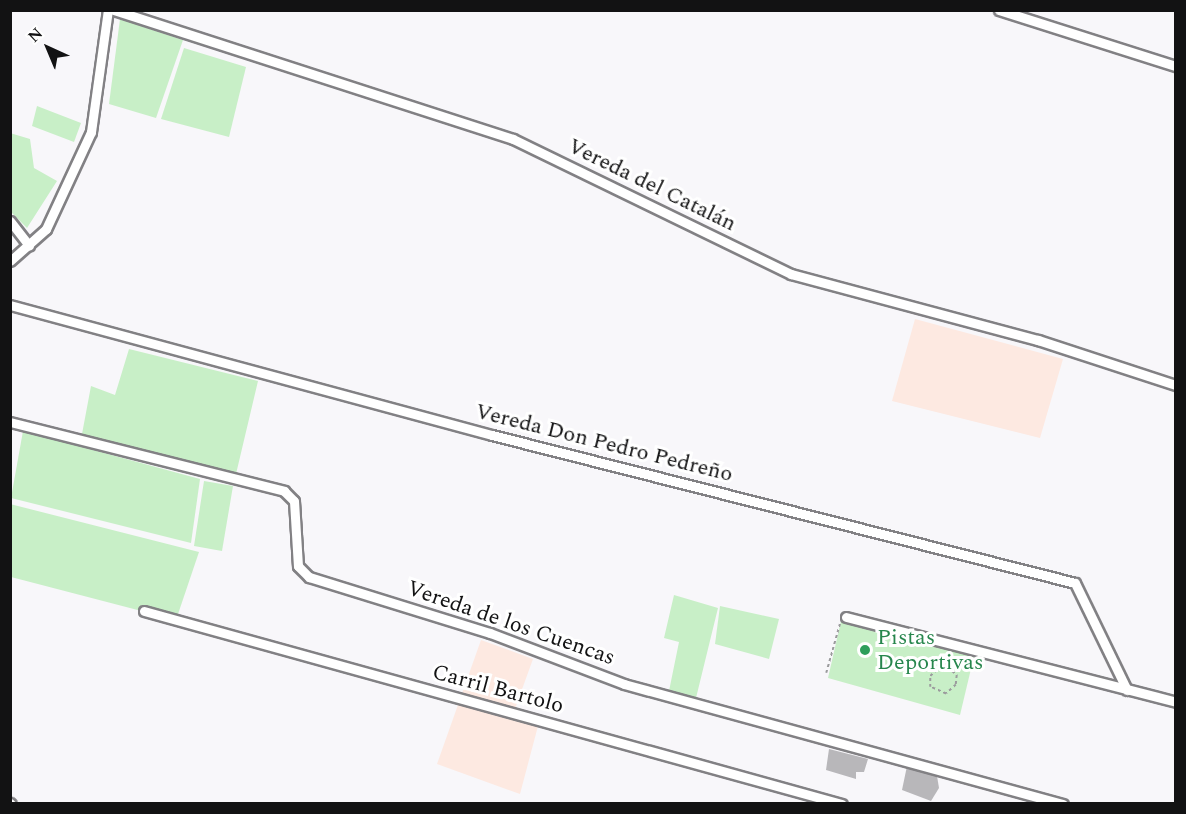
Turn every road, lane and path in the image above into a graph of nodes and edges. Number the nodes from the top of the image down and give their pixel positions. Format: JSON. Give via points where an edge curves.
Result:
{"nodes":[{"id":1,"x":108,"y":10,"type":"edge"},
{"id":2,"x":114,"y":10,"type":"edge"},
{"id":3,"x":999,"y":10,"type":"edge"},
{"id":4,"x":1176,"y":66,"type":"edge"},
{"id":5,"x":10,"y":221,"type":"edge"},
{"id":6,"x":29,"y":245,"type":"junction"},
{"id":7,"x":10,"y":261,"type":"edge"},
{"id":8,"x":10,"y":305,"type":"edge"},
{"id":9,"x":1176,"y":385,"type":"edge"},
{"id":10,"x":10,"y":422,"type":"edge"},
{"id":11,"x":144,"y":611,"type":"dead end"},
{"id":12,"x":844,"y":616,"type":"joint"},
{"id":13,"x":948,"y":643,"type":"junction"},
{"id":14,"x":943,"y":664,"type":"junction"},
{"id":15,"x":826,"y":673,"type":"dead end"},
{"id":16,"x":1127,"y":690,"type":"junction"},
{"id":17,"x":1176,"y":702,"type":"edge"},
{"id":18,"x":842,"y":804,"type":"edge"},
{"id":19,"x":1063,"y":804,"type":"edge"}],
"edges":[{"from":1,"to":6,"type":"street","via":[[91,132],[46,229]]},
{"from":2,"to":9,"type":"street","name":"Vereda del Catalán","via":[[513,139],[791,274],[1038,340]]},
{"from":3,"to":4,"type":"street"},
{"from":5,"to":6,"type":"street"},
{"from":6,"to":7,"type":"street"},
{"from":8,"to":16,"type":"street","name":"Vereda Don Pedro Pedreño","via":[[504,438],[1075,583]]},
{"from":10,"to":19,"type":"street","name":"Vereda de los Cuencas","via":[[284,491],[294,501],[298,566],[309,577],[490,633],[624,684]]},
{"from":11,"to":18,"type":"street","name":"Carril Bartolo"},
{"from":12,"to":13,"type":"street"},
{"from":12,"to":15,"type":"path"},
{"from":13,"to":14,"type":"path"},
{"from":13,"to":16,"type":"street"},
{"from":14,"to":14,"type":"path","via":[[930,676],[930,687],[946,694],[956,685],[957,675]]},
{"from":16,"to":17,"type":"street"}]}
